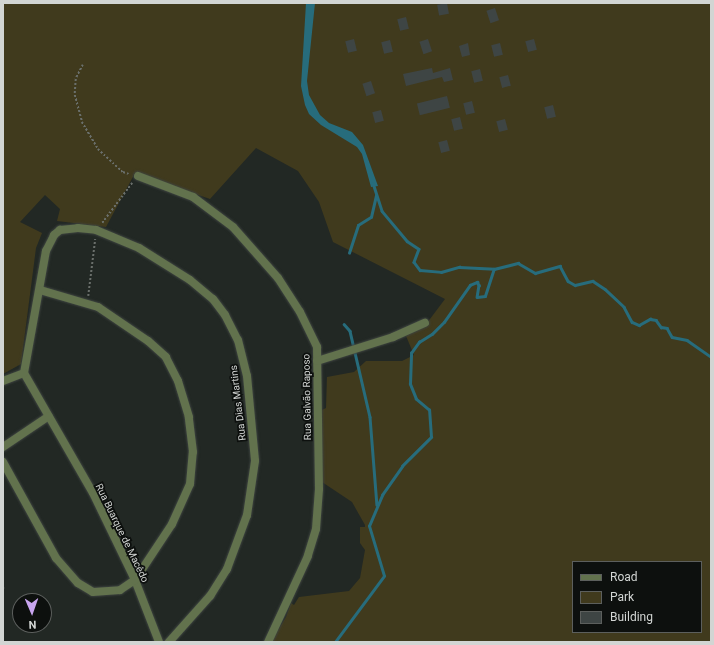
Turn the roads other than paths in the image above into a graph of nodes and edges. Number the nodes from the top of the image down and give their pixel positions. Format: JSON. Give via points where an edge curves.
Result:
{"nodes":[{"id":1,"x":138,"y":176,"type":"road end"},
{"id":2,"x":40,"y":290,"type":"junction"},
{"id":3,"x":425,"y":323,"type":"dead end"},
{"id":4,"x":317,"y":362,"type":"junction"},
{"id":5,"x":24,"y":373,"type":"junction"},
{"id":6,"x":3,"y":381,"type":"edge"},
{"id":7,"x":49,"y":416,"type":"junction"},
{"id":8,"x":3,"y":447,"type":"edge"},
{"id":9,"x":3,"y":462,"type":"edge"},
{"id":10,"x":135,"y":580,"type":"junction"},
{"id":11,"x":159,"y":642,"type":"edge"},
{"id":12,"x":169,"y":642,"type":"edge"},
{"id":13,"x":268,"y":642,"type":"edge"}],
"edges":[{"from":1,"to":4,"type":"street","name":"Rua Galvão Raposo","via":[[193,197],[233,227],[278,278],[300,312],[317,347]]},
{"from":2,"to":5,"type":"street","name":"Rua Dias Martins"},
{"from":2,"to":10,"type":"street","via":[[87,303],[124,324],[166,357],[178,381],[189,417],[193,469],[186,498]]},
{"from":2,"to":12,"type":"street","name":"Rua Dias Martins","via":[[46,251],[54,234],[68,228],[96,230],[164,262],[213,299],[238,340],[247,376],[254,461],[247,515],[230,562],[210,596]]},
{"from":3,"to":4,"type":"street"},
{"from":4,"to":13,"type":"street","name":"Rua Galvão Raposo","via":[[319,489],[316,529],[305,562]]},
{"from":5,"to":6,"type":"street"},
{"from":5,"to":7,"type":"street","name":"Rua Buarque de Macêdo"},
{"from":7,"to":8,"type":"street"},
{"from":7,"to":10,"type":"street","name":"Rua Buarque de Macêdo","via":[[93,493]]},
{"from":9,"to":10,"type":"street","via":[[56,558],[78,583],[86,590],[102,593],[120,590]]},
{"from":10,"to":11,"type":"street","name":"Rua Buarque de Macêdo"}]}
